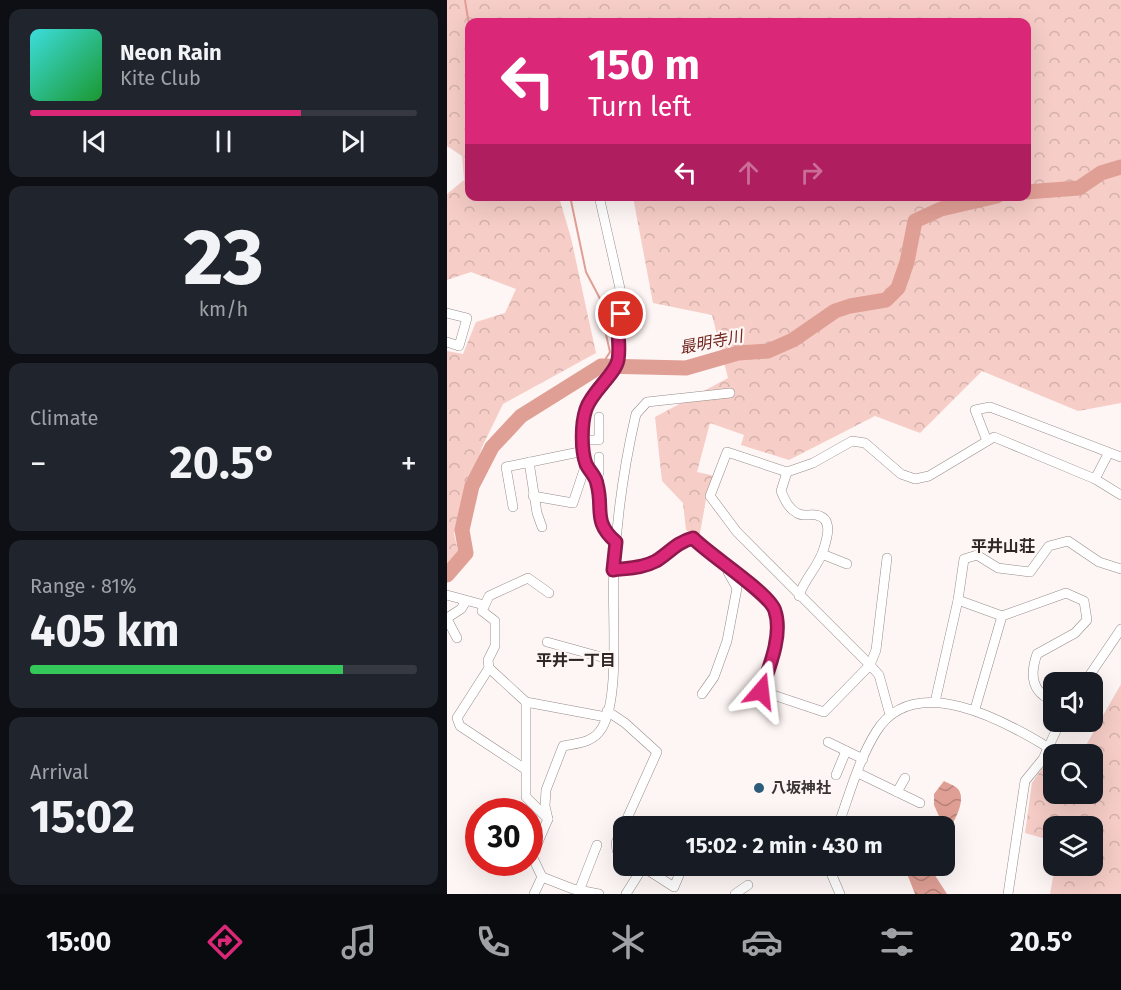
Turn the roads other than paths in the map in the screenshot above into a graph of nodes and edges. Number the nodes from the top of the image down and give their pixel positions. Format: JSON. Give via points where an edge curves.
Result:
{"nodes":[{"id":1,"x":600,"y":201,"type":"edge"},
{"id":2,"x":447,"y":313,"type":"edge"},
{"id":3,"x":447,"y":342,"type":"edge"},
{"id":4,"x":730,"y":393,"type":"dead end"},
{"id":5,"x":599,"y":417,"type":"dead end"},
{"id":6,"x":583,"y":440,"type":"junction"},
{"id":7,"x":987,"y":441,"type":"junction"},
{"id":8,"x":584,"y":451,"type":"junction"},
{"id":9,"x":1108,"y":454,"type":"junction"},
{"id":10,"x":599,"y":457,"type":"dead end"},
{"id":11,"x":1121,"y":457,"type":"edge"},
{"id":12,"x":529,"y":462,"type":"junction"},
{"id":13,"x":586,"y":464,"type":"junction"},
{"id":14,"x":787,"y":472,"type":"junction"},
{"id":15,"x":596,"y":478,"type":"junction"},
{"id":16,"x":1095,"y":479,"type":"junction"},
{"id":17,"x":1121,"y":495,"type":"edge"},
{"id":18,"x":533,"y":496,"type":"junction"},
{"id":19,"x":513,"y":507,"type":"dead end"},
{"id":20,"x":542,"y":526,"type":"dead end"},
{"id":21,"x":616,"y":542,"type":"junction"},
{"id":22,"x":822,"y":554,"type":"junction"},
{"id":23,"x":887,"y":558,"type":"dead end"},
{"id":24,"x":847,"y":564,"type":"dead end"},
{"id":25,"x":725,"y":567,"type":"junction"},
{"id":26,"x":1121,"y":569,"type":"edge"},
{"id":27,"x":613,"y":570,"type":"junction"},
{"id":28,"x":549,"y":593,"type":"dead end"},
{"id":29,"x":447,"y":595,"type":"edge"},
{"id":30,"x":799,"y":596,"type":"junction"},
{"id":31,"x":958,"y":600,"type":"junction"},
{"id":32,"x":466,"y":601,"type":"junction"},
{"id":33,"x":484,"y":605,"type":"junction"},
{"id":34,"x":1002,"y":616,"type":"junction"},
{"id":35,"x":447,"y":620,"type":"edge"},
{"id":36,"x":1121,"y":628,"type":"edge"},
{"id":37,"x":457,"y":638,"type":"dead end"},
{"id":38,"x":547,"y":642,"type":"dead end"},
{"id":39,"x":612,"y":660,"type":"junction"},
{"id":40,"x":870,"y":665,"type":"junction"},
{"id":41,"x":489,"y":668,"type":"junction"},
{"id":42,"x":1092,"y":672,"type":"edge"},
{"id":43,"x":702,"y":694,"type":"dead end"},
{"id":44,"x":1043,"y":694,"type":"edge"},
{"id":45,"x":526,"y":702,"type":"junction"},
{"id":46,"x":935,"y":702,"type":"junction"},
{"id":47,"x":975,"y":709,"type":"junction"},
{"id":48,"x":606,"y":714,"type":"junction"},
{"id":49,"x":891,"y":715,"type":"junction"},
{"id":50,"x":447,"y":718,"type":"edge"},
{"id":51,"x":458,"y":722,"type":"junction"},
{"id":52,"x":828,"y":742,"type":"dead end"},
{"id":53,"x":1043,"y":745,"type":"edge"},
{"id":54,"x":846,"y":751,"type":"junction"},
{"id":55,"x":1043,"y":756,"type":"edge"},
{"id":56,"x":863,"y":759,"type":"junction"},
{"id":57,"x":525,"y":769,"type":"junction"},
{"id":58,"x":858,"y":773,"type":"junction"},
{"id":59,"x":836,"y":775,"type":"dead end"},
{"id":60,"x":905,"y":778,"type":"dead end"},
{"id":61,"x":897,"y":792,"type":"junction"},
{"id":62,"x":920,"y":803,"type":"dead end"},
{"id":63,"x":628,"y":816,"type":"edge"},
{"id":64,"x":842,"y":816,"type":"edge"},
{"id":65,"x":548,"y":819,"type":"junction"},
{"id":66,"x":597,"y":845,"type":"dead end"},
{"id":67,"x":636,"y":876,"type":"edge"},
{"id":68,"x":657,"y":876,"type":"edge"},
{"id":69,"x":679,"y":876,"type":"edge"},
{"id":70,"x":832,"y":876,"type":"edge"},
{"id":71,"x":542,"y":877,"type":"junction"},
{"id":72,"x":748,"y":885,"type":"dead end"},
{"id":73,"x":579,"y":891,"type":"junction"},
{"id":74,"x":534,"y":894,"type":"edge"},
{"id":75,"x":599,"y":894,"type":"edge"},
{"id":76,"x":626,"y":894,"type":"edge"},
{"id":77,"x":735,"y":894,"type":"edge"},
{"id":78,"x":840,"y":894,"type":"edge"},
{"id":79,"x":1008,"y":894,"type":"edge"}],
"edges":[{"from":1,"to":6,"type":"street","via":[[624,306],[618,323],[619,357],[585,412]]},
{"from":2,"to":3,"type":"street","via":[[467,318],[459,346]]},
{"from":4,"to":21,"type":"street","via":[[647,402],[636,414]]},
{"from":5,"to":6,"type":"street","via":[[599,440]]},
{"from":6,"to":8,"type":"street"},
{"from":7,"to":9,"type":"street","via":[[975,410],[990,407],[1081,440]]},
{"from":7,"to":14,"type":"street","via":[[929,476],[915,479],[901,474],[865,443],[852,441],[813,463]]},
{"from":7,"to":16,"type":"street","via":[[994,437]]},
{"from":8,"to":12,"type":"street"},
{"from":8,"to":13,"type":"street"},
{"from":9,"to":11,"type":"street"},
{"from":9,"to":16,"type":"street"},
{"from":10,"to":15,"type":"street"},
{"from":12,"to":18,"type":"street"},
{"from":12,"to":19,"type":"street","via":[[506,467]]},
{"from":13,"to":15,"type":"street"},
{"from":13,"to":18,"type":"street","via":[[573,503]]},
{"from":14,"to":22,"type":"street","via":[[781,491],[789,507],[799,515],[817,515],[825,520],[828,531]]},
{"from":14,"to":30,"type":"street","via":[[727,452],[710,496],[737,532]]},
{"from":15,"to":21,"type":"street","via":[[599,520]]},
{"from":16,"to":17,"type":"street"},
{"from":18,"to":20,"type":"street"},
{"from":21,"to":27,"type":"street"},
{"from":22,"to":24,"type":"street"},
{"from":22,"to":30,"type":"street","via":[[803,581]]},
{"from":23,"to":40,"type":"street","via":[[876,650]]},
{"from":25,"to":27,"type":"street","via":[[693,538],[654,562]]},
{"from":25,"to":40,"type":"street","via":[[759,591],[775,609],[777,631],[761,691],[824,712]]},
{"from":25,"to":43,"type":"street","via":[[737,588],[723,652],[714,677]]},
{"from":26,"to":31,"type":"street","via":[[1099,562],[1068,541],[1050,546],[1031,572],[998,568],[977,555],[964,558]]},
{"from":27,"to":39,"type":"street"},
{"from":28,"to":33,"type":"street","via":[[528,578],[489,596]]},
{"from":29,"to":32,"type":"street"},
{"from":30,"to":40,"type":"street"},
{"from":31,"to":34,"type":"street"},
{"from":31,"to":46,"type":"street"},
{"from":32,"to":33,"type":"street"},
{"from":32,"to":35,"type":"street"},
{"from":33,"to":41,"type":"street","via":[[482,611],[495,621],[495,646],[488,660]]},
{"from":34,"to":44,"type":"street","via":[[1066,593],[1084,601],[1087,620],[1075,633],[1037,654],[1031,672],[1036,689]]},
{"from":34,"to":47,"type":"street"},
{"from":35,"to":37,"type":"street"},
{"from":36,"to":42,"type":"street"},
{"from":38,"to":39,"type":"street"},
{"from":39,"to":48,"type":"street","via":[[612,691]]},
{"from":40,"to":49,"type":"street","via":[[879,675]]},
{"from":41,"to":45,"type":"street"},
{"from":41,"to":51,"type":"street"},
{"from":45,"to":48,"type":"street"},
{"from":45,"to":57,"type":"street"},
{"from":46,"to":47,"type":"street"},
{"from":46,"to":49,"type":"street","via":[[900,709]]},
{"from":47,"to":53,"type":"street"},
{"from":48,"to":63,"type":"street","via":[[625,723],[657,752]]},
{"from":48,"to":65,"type":"street","via":[[602,728],[589,742],[563,746],[546,790]]},
{"from":49,"to":56,"type":"street","via":[[876,732]]},
{"from":50,"to":51,"type":"street"},
{"from":51,"to":57,"type":"street"},
{"from":52,"to":54,"type":"street"},
{"from":54,"to":56,"type":"street"},
{"from":54,"to":59,"type":"street"},
{"from":55,"to":79,"type":"street","via":[[1025,781]]},
{"from":56,"to":58,"type":"street"},
{"from":57,"to":65,"type":"street","via":[[527,797]]},
{"from":58,"to":61,"type":"street"},
{"from":58,"to":64,"type":"street"},
{"from":60,"to":61,"type":"street"},
{"from":61,"to":62,"type":"street"},
{"from":65,"to":71,"type":"street","via":[[532,856]]},
{"from":66,"to":73,"type":"street"},
{"from":67,"to":76,"type":"street"},
{"from":68,"to":69,"type":"street","via":[[674,887]]},
{"from":70,"to":78,"type":"street"},
{"from":71,"to":73,"type":"street"},
{"from":71,"to":74,"type":"street"},
{"from":72,"to":77,"type":"street"},
{"from":73,"to":75,"type":"street"}]}
